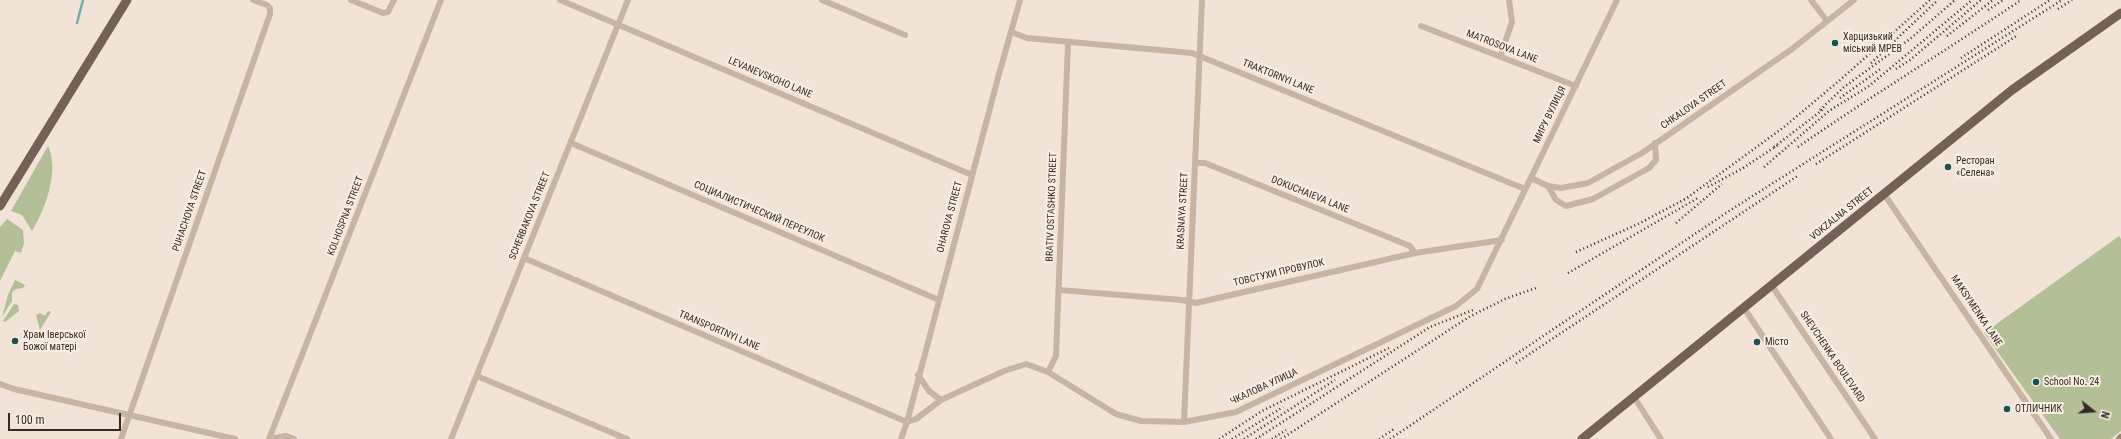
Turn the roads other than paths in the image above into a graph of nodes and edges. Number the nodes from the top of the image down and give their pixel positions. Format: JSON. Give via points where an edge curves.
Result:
{"nodes":[{"id":1,"x":127,"y":0,"type":"edge"},
{"id":2,"x":253,"y":0,"type":"edge"},
{"id":3,"x":351,"y":0,"type":"edge"},
{"id":4,"x":394,"y":0,"type":"edge"},
{"id":5,"x":441,"y":0,"type":"edge"},
{"id":6,"x":560,"y":0,"type":"edge"},
{"id":7,"x":628,"y":0,"type":"edge"},
{"id":8,"x":822,"y":0,"type":"edge"},
{"id":9,"x":1020,"y":0,"type":"edge"},
{"id":10,"x":1202,"y":0,"type":"edge"},
{"id":11,"x":1509,"y":0,"type":"edge"},
{"id":12,"x":1617,"y":0,"type":"edge"},
{"id":13,"x":1811,"y":0,"type":"edge"},
{"id":14,"x":1854,"y":0,"type":"edge"},
{"id":15,"x":2121,"y":13,"type":"edge"},
{"id":16,"x":1827,"y":21,"type":"junction"},
{"id":17,"x":618,"y":24,"type":"junction"},
{"id":18,"x":1421,"y":26,"type":"dead end"},
{"id":19,"x":1011,"y":32,"type":"junction"},
{"id":20,"x":905,"y":35,"type":"dead end"},
{"id":21,"x":1068,"y":42,"type":"junction"},
{"id":22,"x":1200,"y":56,"type":"junction"},
{"id":23,"x":1500,"y":57,"type":"junction"},
{"id":24,"x":1576,"y":86,"type":"junction"},
{"id":25,"x":571,"y":143,"type":"junction"},
{"id":26,"x":1655,"y":144,"type":"junction"},
{"id":27,"x":1195,"y":163,"type":"junction"},
{"id":28,"x":972,"y":175,"type":"junction"},
{"id":29,"x":1531,"y":178,"type":"junction"},
{"id":30,"x":1548,"y":186,"type":"junction"},
{"id":31,"x":1525,"y":189,"type":"junction"},
{"id":32,"x":1884,"y":194,"type":"junction"},
{"id":33,"x":0,"y":206,"type":"edge"},
{"id":34,"x":1502,"y":240,"type":"junction"},
{"id":35,"x":1415,"y":252,"type":"junction"},
{"id":36,"x":524,"y":258,"type":"junction"},
{"id":37,"x":1772,"y":286,"type":"junction"},
{"id":38,"x":1058,"y":290,"type":"junction"},
{"id":39,"x":939,"y":300,"type":"junction"},
{"id":40,"x":1189,"y":301,"type":"junction"},
{"id":41,"x":1744,"y":308,"type":"junction"},
{"id":42,"x":1048,"y":372,"type":"junction"},
{"id":43,"x":918,"y":375,"type":"junction"},
{"id":44,"x":477,"y":376,"type":"junction"},
{"id":45,"x":0,"y":384,"type":"edge"},
{"id":46,"x":1634,"y":397,"type":"junction"},
{"id":47,"x":941,"y":400,"type":"junction"},
{"id":48,"x":129,"y":416,"type":"junction"},
{"id":49,"x":907,"y":422,"type":"junction"},
{"id":50,"x":1184,"y":422,"type":"junction"},
{"id":51,"x":121,"y":439,"type":"edge"},
{"id":52,"x":235,"y":439,"type":"edge"},
{"id":53,"x":269,"y":439,"type":"edge"},
{"id":54,"x":294,"y":439,"type":"edge"},
{"id":55,"x":451,"y":439,"type":"edge"},
{"id":56,"x":627,"y":439,"type":"edge"},
{"id":57,"x":901,"y":439,"type":"edge"},
{"id":58,"x":1582,"y":439,"type":"edge"},
{"id":59,"x":1661,"y":439,"type":"edge"},
{"id":60,"x":1831,"y":439,"type":"edge"},
{"id":61,"x":1875,"y":439,"type":"edge"},
{"id":62,"x":2051,"y":439,"type":"edge"}],
"edges":[{"from":1,"to":33,"type":"main road"},
{"from":2,"to":48,"type":"street","name":"PUHACHOVA STREET","via":[[267,5],[270,14]]},
{"from":3,"to":4,"type":"street","via":[[388,12]]},
{"from":5,"to":53,"type":"street","name":"KOLHOSPNA STREET"},
{"from":6,"to":17,"type":"street","name":"LEVANEVSKOHO LANE"},
{"from":7,"to":17,"type":"street","name":"SCHERBAKOVA STREET"},
{"from":8,"to":20,"type":"street"},
{"from":9,"to":19,"type":"street","name":"OHAROVA STREET"},
{"from":10,"to":22,"type":"street","name":"KRASNAYA STREET"},
{"from":11,"to":23,"type":"street","via":[[1512,22]]},
{"from":12,"to":24,"type":"street","name":"МИРУ ВУЛИЦЯ"},
{"from":13,"to":16,"type":"street"},
{"from":14,"to":16,"type":"street","name":"CHKALOVA STREET"},
{"from":15,"to":32,"type":"main road","name":"VOKZALNA STREET","via":[[2012,90]]},
{"from":16,"to":26,"type":"street","name":"CHKALOVA STREET","via":[[1792,49]]},
{"from":17,"to":25,"type":"street","name":"SCHERBAKOVA STREET"},
{"from":17,"to":28,"type":"street","name":"LEVANEVSKOHO LANE"},
{"from":18,"to":23,"type":"street","name":"MATROSOVA LANE"},
{"from":19,"to":21,"type":"street","name":"TRAKTORNYI LANE","via":[[1027,38]]},
{"from":19,"to":28,"type":"street","name":"OHAROVA STREET"},
{"from":21,"to":22,"type":"street","name":"TRAKTORNYI LANE","via":[[1192,53]]},
{"from":21,"to":38,"type":"street","name":"BRATIV OSTASHKO STREET"},
{"from":22,"to":27,"type":"street","name":"KRASNAYA STREET"},
{"from":22,"to":31,"type":"street","name":"TRAKTORNYI LANE"},
{"from":23,"to":24,"type":"street","name":"MATROSOVA LANE"},
{"from":24,"to":29,"type":"street","name":"МИРУ ВУЛИЦЯ"},
{"from":25,"to":36,"type":"street","name":"SCHERBAKOVA STREET"},
{"from":25,"to":39,"type":"street","name":"СОЦИАЛИСТИЧЕСКИЙ ПЕРЕУЛОК"},
{"from":26,"to":30,"type":"street","name":"CHKALOVA STREET","via":[[1588,183],[1561,188]]},
{"from":26,"to":30,"type":"street","via":[[1656,160],[1649,168],[1592,199],[1566,206],[1556,200]]},
{"from":27,"to":35,"type":"street","name":"DOKUCHAIEVA LANE","via":[[1205,163],[1410,246]]},
{"from":27,"to":40,"type":"street","name":"KRASNAYA STREET"},
{"from":28,"to":39,"type":"street","name":"OHAROVA STREET"},
{"from":29,"to":30,"type":"street","name":"CHKALOVA STREET"},
{"from":29,"to":31,"type":"street","name":"МИРУ ВУЛИЦЯ"},
{"from":31,"to":34,"type":"street","name":"МИРУ ВУЛИЦЯ"},
{"from":32,"to":37,"type":"main road","name":"VOKZALNA STREET"},
{"from":32,"to":62,"type":"street","name":"MAKSYMENKA LANE"},
{"from":34,"to":35,"type":"street","name":"ТОВСТУХИ ПРОВУЛОК"},
{"from":34,"to":50,"type":"street","name":"ЧКАЛОВА УЛИЦА","via":[[1477,289],[1456,306],[1236,412]]},
{"from":35,"to":40,"type":"street","name":"ТОВСТУХИ ПРОВУЛОК","via":[[1196,303]]},
{"from":36,"to":44,"type":"street","name":"SCHERBAKOVA STREET"},
{"from":36,"to":49,"type":"street","name":"TRANSPORTNYI LANE"},
{"from":37,"to":41,"type":"main road","name":"VOKZALNA STREET"},
{"from":37,"to":61,"type":"street","name":"SHEVCHENKA BOULEVARD"},
{"from":38,"to":40,"type":"street","name":"ТОВСТУХИ ПРОВУЛОК"},
{"from":38,"to":42,"type":"street","name":"BRATIV OSTASHKO STREET","via":[[1056,356]]},
{"from":39,"to":43,"type":"street","name":"OHAROVA STREET"},
{"from":40,"to":50,"type":"street","name":"KRASNAYA STREET"},
{"from":41,"to":46,"type":"main road","name":"VOKZALNA STREET"},
{"from":41,"to":60,"type":"street"},
{"from":42,"to":47,"type":"street","name":"ЧКАЛОВА УЛИЦА","via":[[1026,364],[1004,371]]},
{"from":42,"to":50,"type":"street","name":"ЧКАЛОВА УЛИЦА","via":[[1116,414],[1141,421]]},
{"from":43,"to":47,"type":"street","via":[[929,391]]},
{"from":43,"to":49,"type":"street","name":"OHAROVA STREET"},
{"from":44,"to":55,"type":"street","name":"SCHERBAKOVA STREET"},
{"from":44,"to":56,"type":"street"},
{"from":45,"to":48,"type":"street"},
{"from":46,"to":58,"type":"main road","name":"VOKZALNA STREET"},
{"from":46,"to":59,"type":"street"},
{"from":47,"to":49,"type":"street","name":"ЧКАЛОВА УЛИЦА","via":[[916,420]]},
{"from":48,"to":51,"type":"street","name":"PUHACHOVA STREET"},
{"from":48,"to":52,"type":"street"},
{"from":49,"to":57,"type":"street","name":"OHAROVA STREET"},
{"from":53,"to":54,"type":"street","via":[[286,436]]}]}
